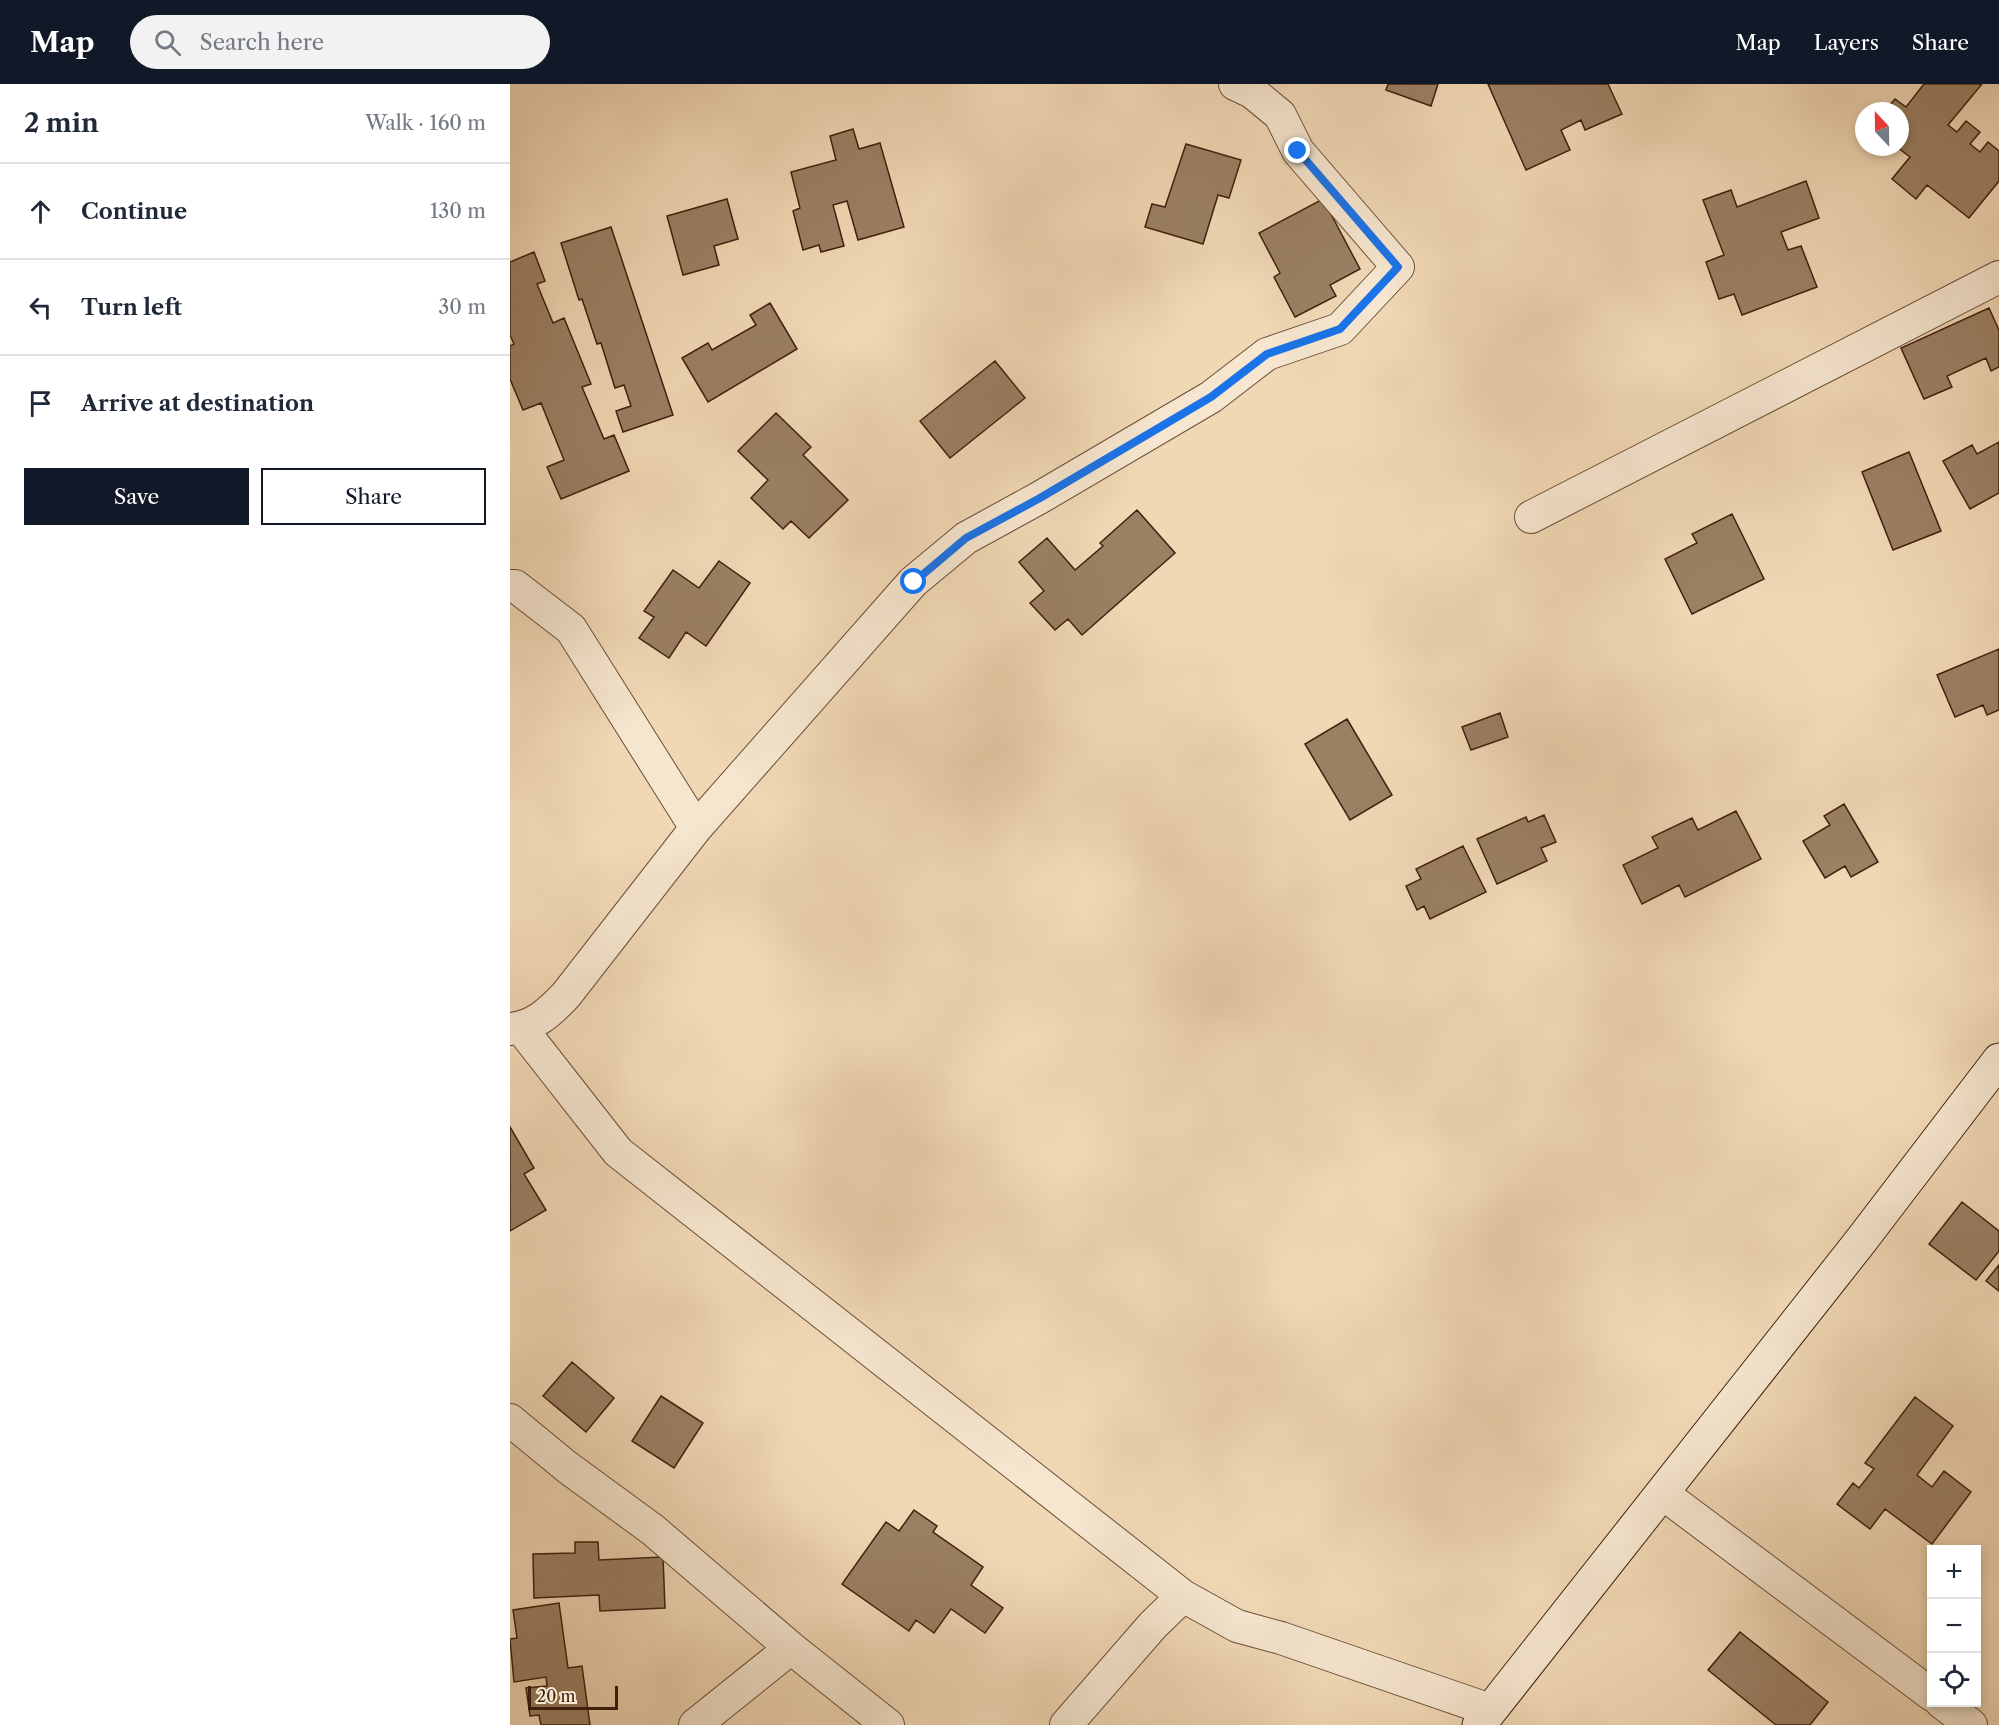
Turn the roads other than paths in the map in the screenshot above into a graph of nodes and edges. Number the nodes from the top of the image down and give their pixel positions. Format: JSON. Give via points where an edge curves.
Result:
{"nodes":[{"id":1,"x":1235,"y":84,"type":"edge"},
{"id":2,"x":1999,"y":277,"type":"edge"},
{"id":3,"x":1531,"y":517,"type":"dead end"},
{"id":4,"x":510,"y":586,"type":"edge"},
{"id":5,"x":696,"y":828,"type":"junction"},
{"id":6,"x":516,"y":1029,"type":"edge"},
{"id":7,"x":1999,"y":1060,"type":"edge"},
{"id":8,"x":510,"y":1420,"type":"edge"},
{"id":9,"x":1662,"y":1493,"type":"junction"},
{"id":10,"x":1183,"y":1596,"type":"junction"},
{"id":11,"x":791,"y":1648,"type":"junction"},
{"id":12,"x":1927,"y":1691,"type":"edge"},
{"id":13,"x":1948,"y":1707,"type":"edge"},
{"id":14,"x":1485,"y":1718,"type":"edge"},
{"id":15,"x":695,"y":1725,"type":"edge"},
{"id":16,"x":888,"y":1725,"type":"edge"},
{"id":17,"x":1066,"y":1725,"type":"edge"},
{"id":18,"x":1971,"y":1725,"type":"edge"}],
"edges":[{"from":1,"to":5,"type":"street","via":[[1281,115],[1298,151],[1398,267],[1340,329],[1267,354],[1211,397],[966,538],[914,582]]},
{"from":2,"to":3,"type":"street"},
{"from":4,"to":5,"type":"street","via":[[571,629]]},
{"from":5,"to":6,"type":"street","via":[[566,995],[547,1015]]},
{"from":6,"to":10,"type":"street","via":[[618,1152]]},
{"from":7,"to":9,"type":"street"},
{"from":8,"to":11,"type":"street","via":[[653,1530]]},
{"from":9,"to":12,"type":"street"},
{"from":9,"to":14,"type":"street"},
{"from":10,"to":14,"type":"street","via":[[1237,1626],[1281,1638]]},
{"from":10,"to":17,"type":"street"},
{"from":11,"to":15,"type":"street"},
{"from":11,"to":16,"type":"street"},
{"from":13,"to":18,"type":"street"}]}
